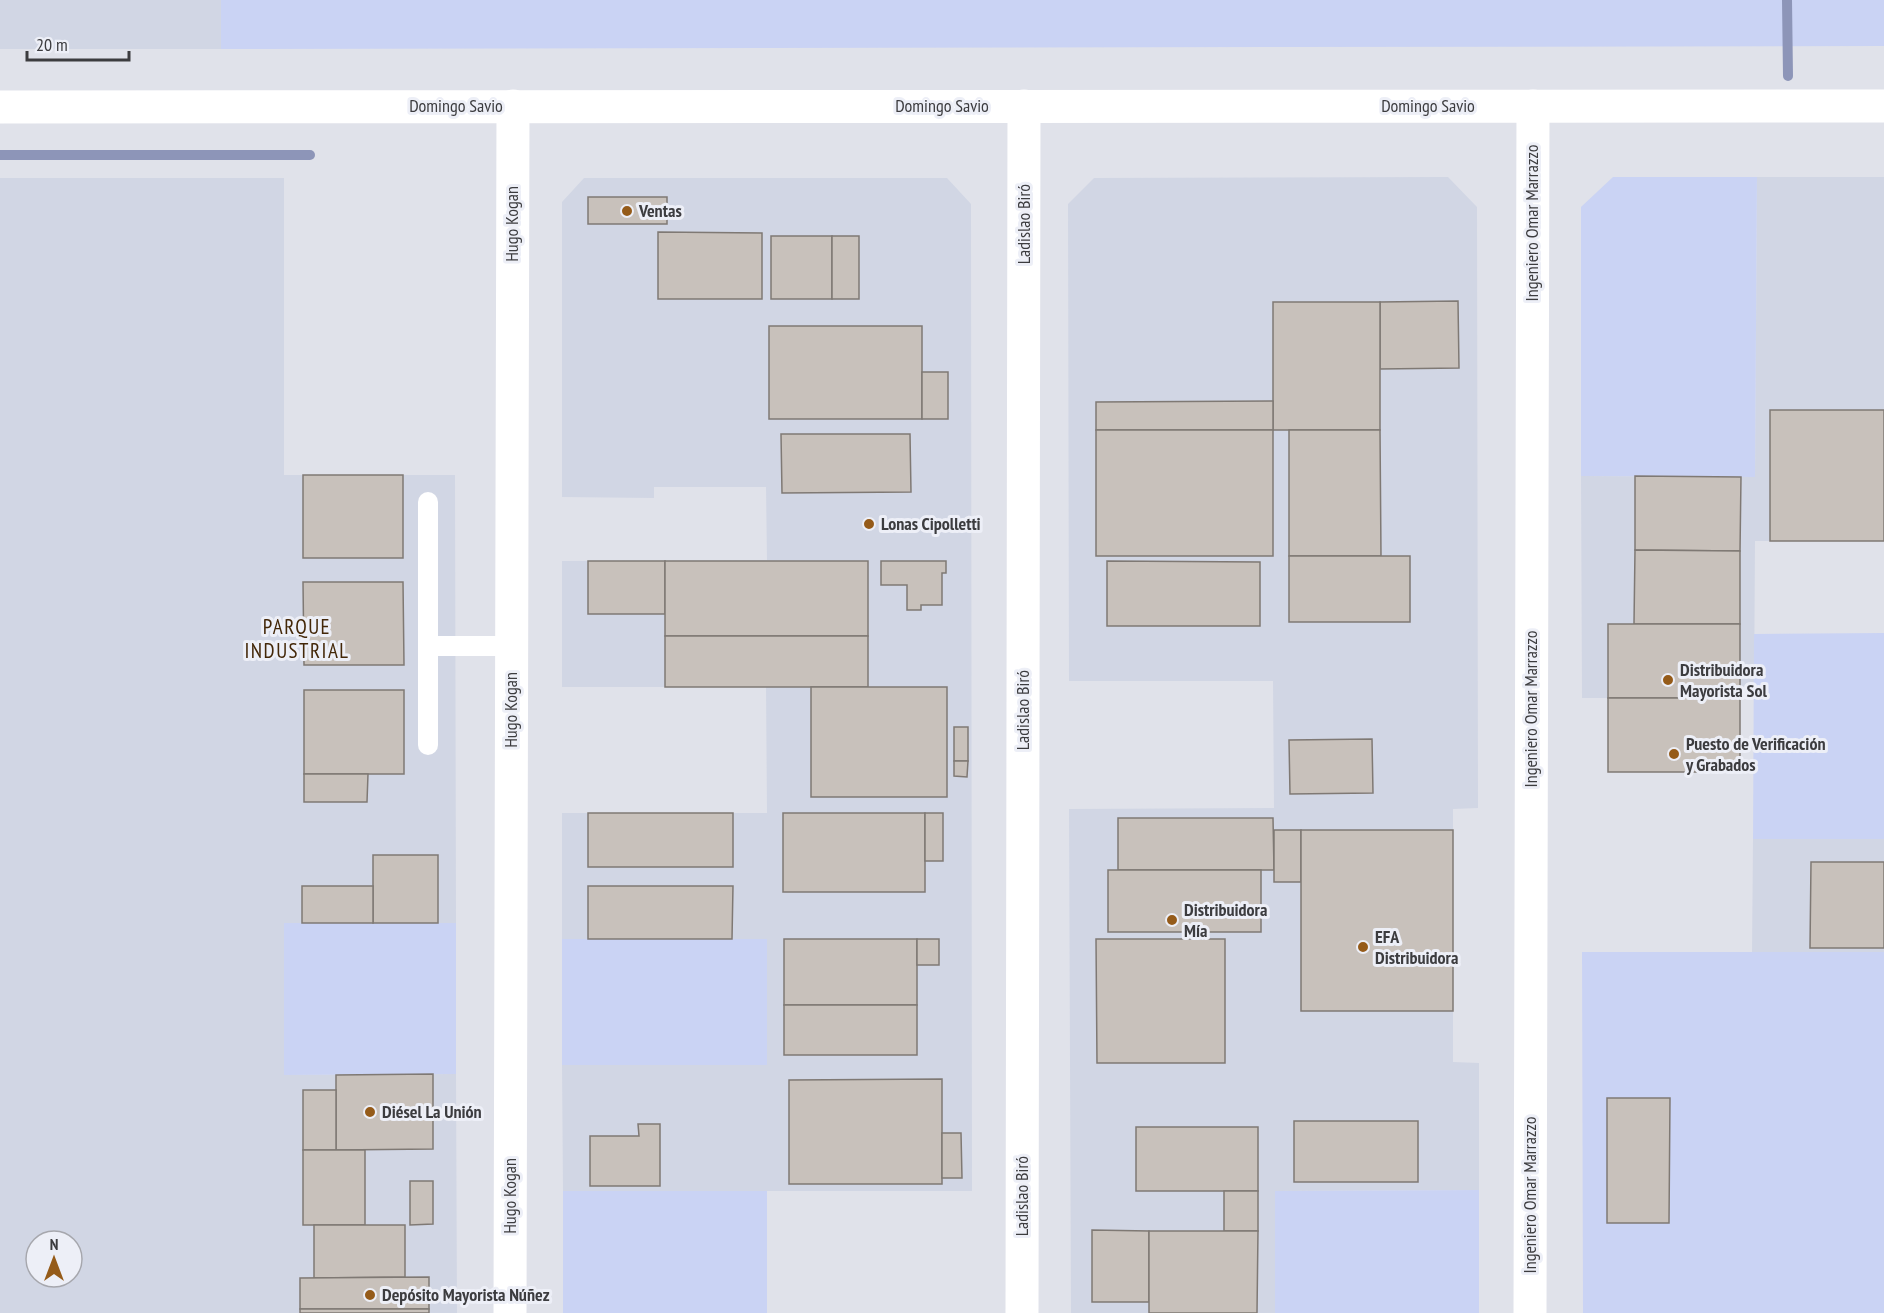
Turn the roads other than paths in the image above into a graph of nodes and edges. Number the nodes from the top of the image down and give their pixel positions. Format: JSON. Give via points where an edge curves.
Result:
{"nodes":[{"id":1,"x":513,"y":106,"type":"junction"},
{"id":2,"x":1024,"y":106,"type":"junction"},
{"id":3,"x":1533,"y":106,"type":"junction"},
{"id":4,"x":1884,"y":106,"type":"edge"},
{"id":5,"x":0,"y":107,"type":"edge"},
{"id":6,"x":428,"y":502,"type":"dead end"},
{"id":7,"x":428,"y":646,"type":"junction"},
{"id":8,"x":511,"y":646,"type":"junction"},
{"id":9,"x":428,"y":745,"type":"dead end"},
{"id":10,"x":510,"y":1313,"type":"edge"},
{"id":11,"x":1022,"y":1313,"type":"edge"},
{"id":12,"x":1530,"y":1313,"type":"edge"}],
"edges":[{"from":1,"to":2,"type":"street","name":"Domingo Savio"},
{"from":1,"to":5,"type":"street","name":"Domingo Savio"},
{"from":1,"to":8,"type":"street","name":"Hugo Kogan"},
{"from":2,"to":3,"type":"street","name":"Domingo Savio"},
{"from":2,"to":11,"type":"street","name":"Ladislao Biró"},
{"from":3,"to":4,"type":"street","name":"Domingo Savio"},
{"from":3,"to":12,"type":"street","name":"Ingeniero Omar Marrazzo"},
{"from":6,"to":7,"type":"lane"},
{"from":7,"to":8,"type":"lane"},
{"from":7,"to":9,"type":"lane"},
{"from":8,"to":10,"type":"street","name":"Hugo Kogan"}]}
